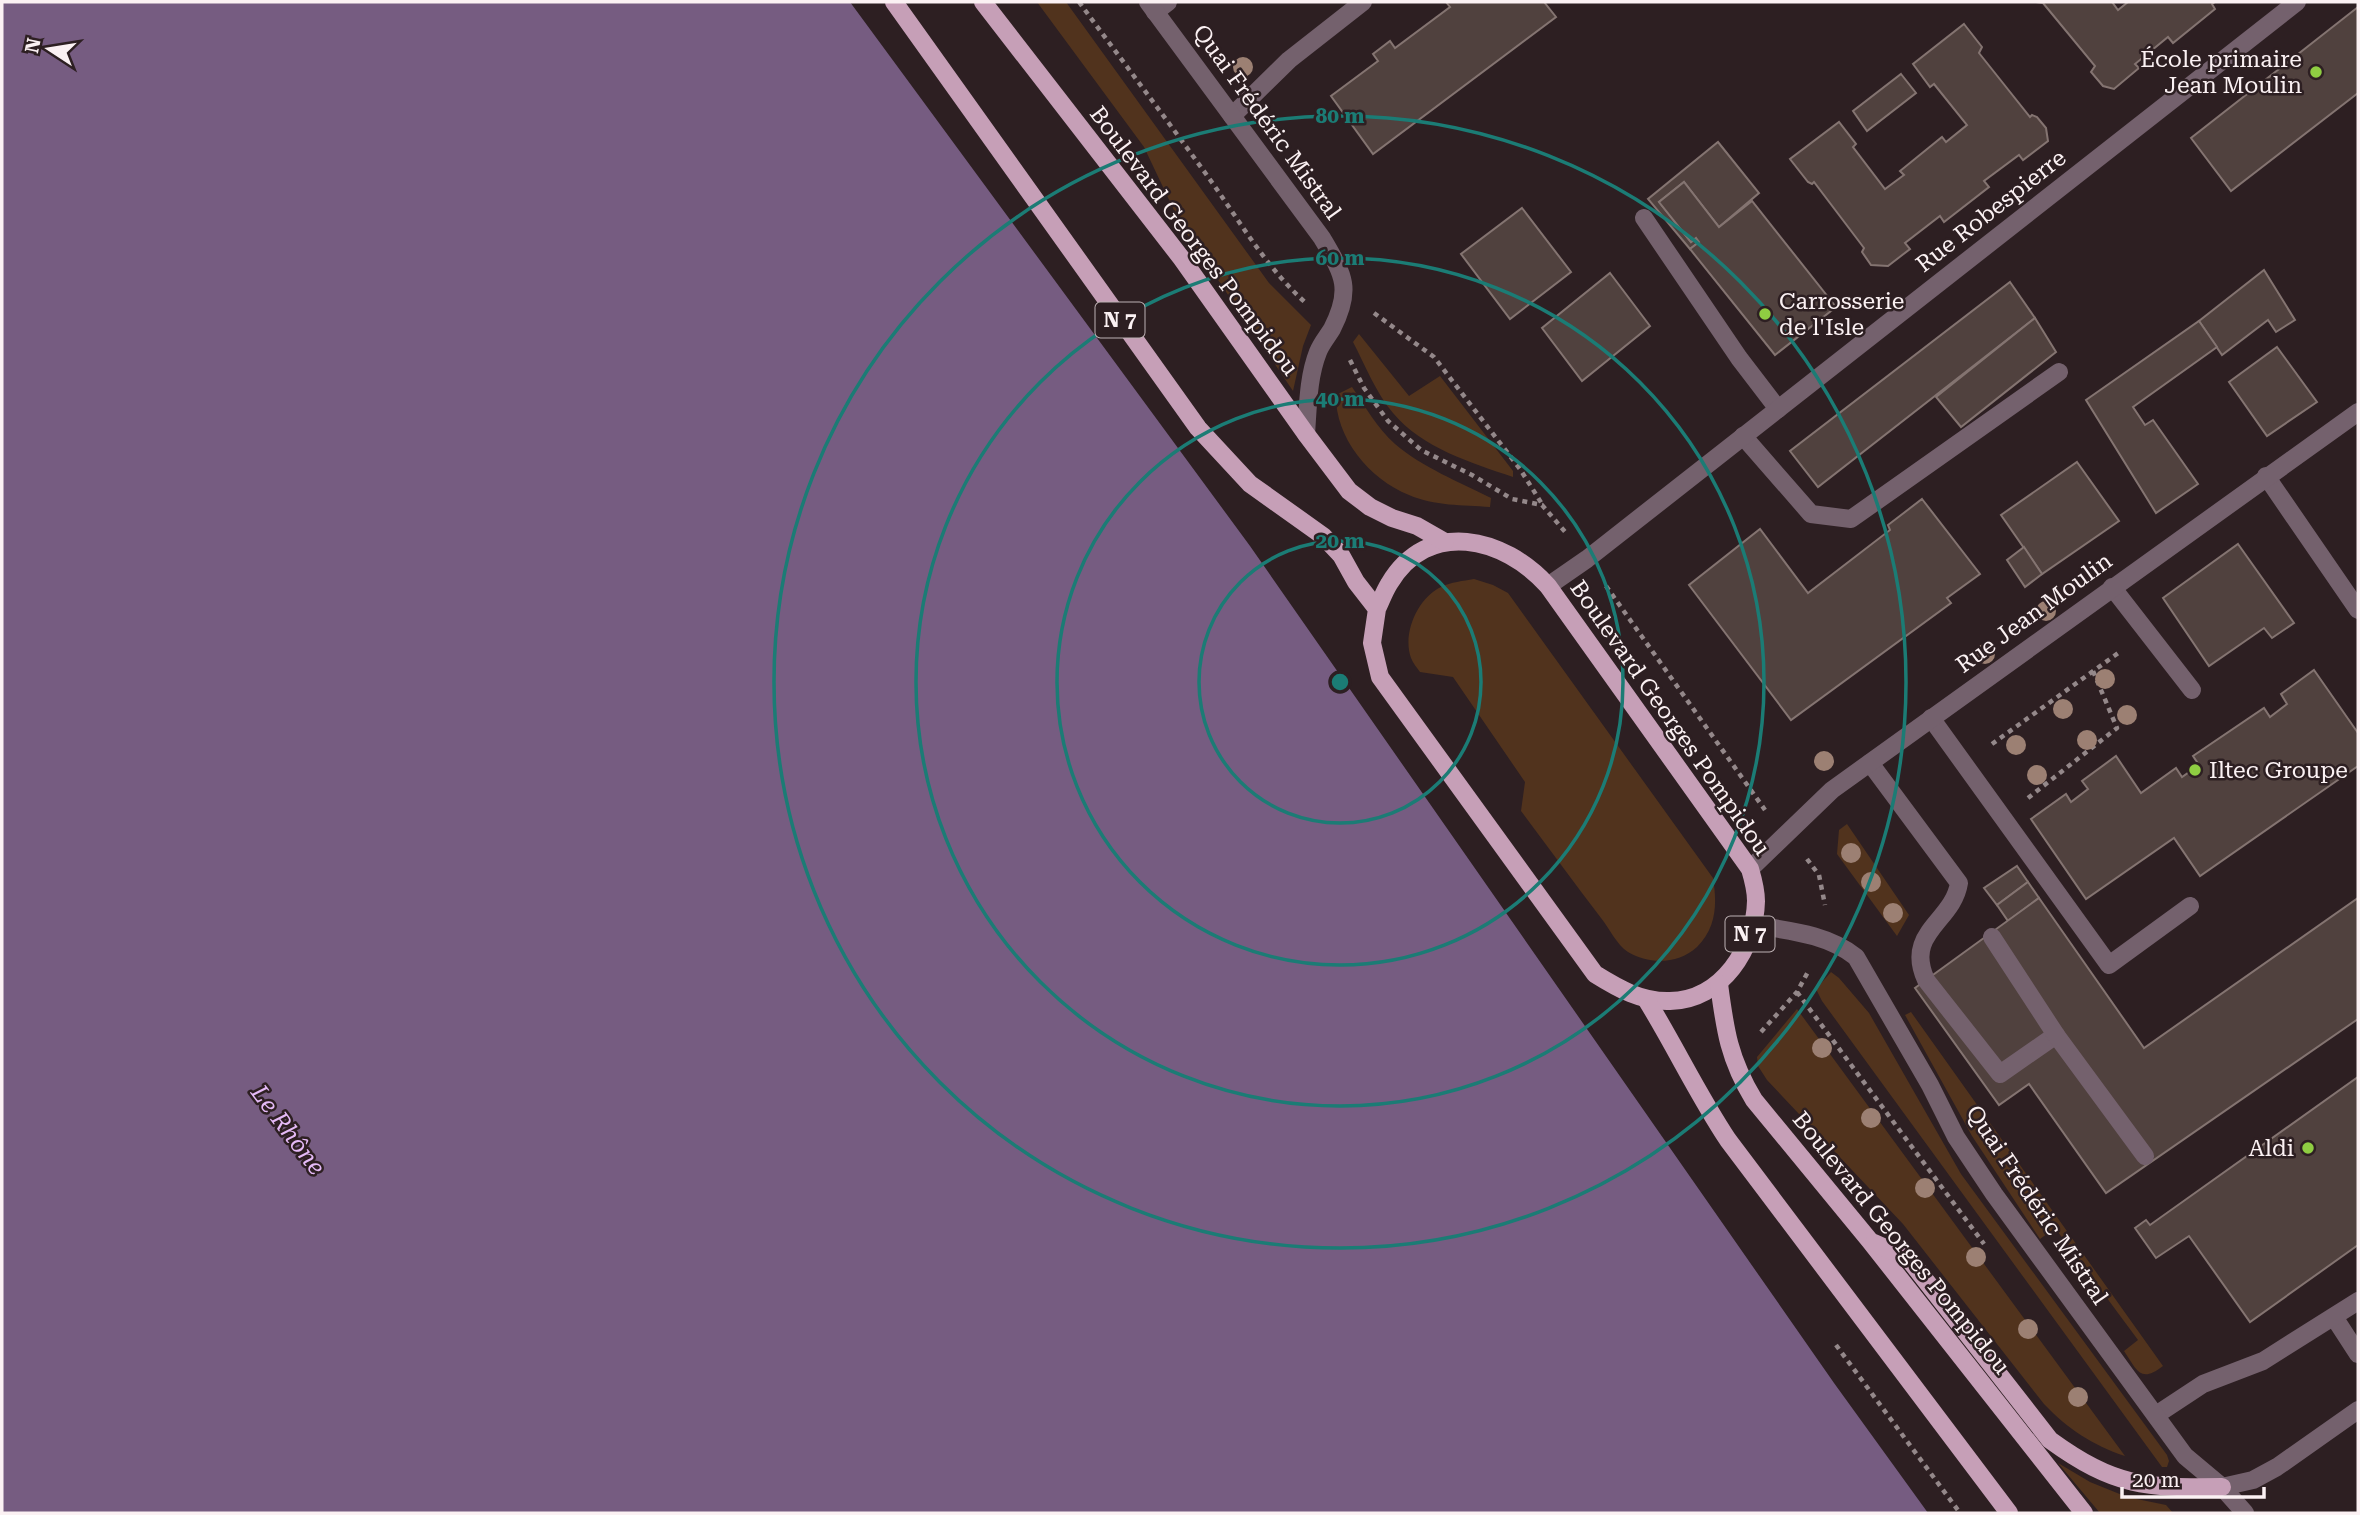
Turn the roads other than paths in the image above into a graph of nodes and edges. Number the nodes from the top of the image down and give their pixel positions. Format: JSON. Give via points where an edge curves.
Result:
{"nodes":[{"id":1,"x":894,"y":2,"type":"edge"},
{"id":2,"x":983,"y":2,"type":"edge"},
{"id":3,"x":1363,"y":2,"type":"edge"},
{"id":4,"x":2297,"y":2,"type":"edge"},
{"id":5,"x":1157,"y":5,"type":"edge"},
{"id":6,"x":1232,"y":116,"type":"junction"},
{"id":7,"x":1644,"y":218,"type":"dead end"},
{"id":8,"x":2059,"y":372,"type":"dead end"},
{"id":9,"x":1778,"y":409,"type":"junction"},
{"id":10,"x":2358,"y":412,"type":"edge"},
{"id":11,"x":1306,"y":434,"type":"junction"},
{"id":12,"x":1743,"y":436,"type":"junction"},
{"id":13,"x":2266,"y":476,"type":"junction"},
{"id":14,"x":1445,"y":542,"type":"junction"},
{"id":15,"x":1548,"y":586,"type":"junction"},
{"id":16,"x":2112,"y":587,"type":"junction"},
{"id":17,"x":1377,"y":609,"type":"junction"},
{"id":18,"x":2358,"y":610,"type":"edge"},
{"id":19,"x":2192,"y":690,"type":"dead end"},
{"id":20,"x":1931,"y":718,"type":"junction"},
{"id":21,"x":1870,"y":763,"type":"junction"},
{"id":22,"x":1751,"y":869,"type":"junction"},
{"id":23,"x":2190,"y":906,"type":"dead end"},
{"id":24,"x":1754,"y":925,"type":"junction"},
{"id":25,"x":1993,"y":937,"type":"dead end"},
{"id":26,"x":1719,"y":984,"type":"junction"},
{"id":27,"x":1646,"y":999,"type":"junction"},
{"id":28,"x":2056,"y":1035,"type":"junction"},
{"id":29,"x":2144,"y":1156,"type":"dead end"},
{"id":30,"x":1870,"y":1241,"type":"junction"},
{"id":31,"x":2358,"y":1301,"type":"edge"},
{"id":32,"x":2334,"y":1317,"type":"junction"},
{"id":33,"x":2358,"y":1354,"type":"edge"},
{"id":34,"x":2358,"y":1410,"type":"edge"},
{"id":35,"x":2156,"y":1415,"type":"junction"},
{"id":36,"x":2222,"y":1487,"type":"junction"},
{"id":37,"x":2009,"y":1513,"type":"edge"},
{"id":38,"x":2084,"y":1513,"type":"edge"},
{"id":39,"x":2245,"y":1513,"type":"edge"}],
"edges":[{"from":1,"to":17,"type":"main road","number":"N 7","via":[[1198,428],[1250,484],[1323,536]]},
{"from":2,"to":11,"type":"main road","name":"Boulevard Georges Pompidou","number":"N 7","via":[[1182,259]]},
{"from":3,"to":6,"type":"street","via":[[1289,60]]},
{"from":4,"to":9,"type":"street","name":"Rue Robespierre"},
{"from":5,"to":6,"type":"street","name":"Quai Frédéric Mistral"},
{"from":6,"to":11,"type":"street","name":"Quai Frédéric Mistral","via":[[1322,238],[1343,274],[1345,292],[1313,368]]},
{"from":7,"to":9,"type":"street"},
{"from":8,"to":12,"type":"street","via":[[1851,519],[1811,514]]},
{"from":9,"to":12,"type":"street","name":"Rue Robespierre"},
{"from":10,"to":13,"type":"street","name":"Rue Jean Moulin"},
{"from":11,"to":14,"type":"main road","name":"Boulevard Georges Pompidou","number":"N 7","via":[[1349,491],[1370,507]]},
{"from":12,"to":15,"type":"street","name":"Rue Robespierre"},
{"from":13,"to":16,"type":"street","name":"Rue Jean Moulin"},
{"from":13,"to":18,"type":"street"},
{"from":14,"to":15,"type":"main road","name":"Boulevard Georges Pompidou","number":"N 7","via":[[1464,541],[1513,556]]},
{"from":14,"to":17,"type":"main road","number":"N 7","via":[[1426,548],[1407,563],[1389,583]]},
{"from":15,"to":22,"type":"main road","name":"Boulevard Georges Pompidou","number":"N 7"},
{"from":16,"to":19,"type":"street"},
{"from":16,"to":20,"type":"street","name":"Rue Jean Moulin"},
{"from":17,"to":27,"type":"main road","number":"N 7","via":[[1372,643],[1380,677],[1595,974]]},
{"from":20,"to":21,"type":"street","name":"Rue Jean Moulin"},
{"from":20,"to":23,"type":"street","via":[[2109,965]]},
{"from":21,"to":22,"type":"street","name":"Rue Jean Moulin","via":[[1832,790]]},
{"from":21,"to":28,"type":"street","via":[[1959,883],[1957,896],[1925,936],[1919,955],[1926,980],[2000,1074]]},
{"from":22,"to":24,"type":"main road","name":"Boulevard Georges Pompidou","number":"N 7"},
{"from":24,"to":26,"type":"main road","name":"Boulevard Georges Pompidou","number":"N 7","via":[[1732,969]]},
{"from":24,"to":35,"type":"street","name":"Quai Frédéric Mistral","via":[[1824,938],[1856,957],[1956,1137]]},
{"from":25,"to":28,"type":"street"},
{"from":26,"to":27,"type":"main road","number":"N 7","via":[[1672,1002]]},
{"from":26,"to":30,"type":"main road","name":"Boulevard Georges Pompidou","number":"N 7","via":[[1730,1052],[1741,1079]]},
{"from":27,"to":37,"type":"main road","via":[[1728,1140]]},
{"from":28,"to":29,"type":"street"},
{"from":30,"to":36,"type":"main road","via":[[1908,1258],[2050,1440],[2068,1453],[2096,1470],[2142,1485]]},
{"from":30,"to":38,"type":"main road","name":"Boulevard Georges Pompidou","number":"N 7"},
{"from":31,"to":32,"type":"street"},
{"from":32,"to":33,"type":"street"},
{"from":32,"to":35,"type":"street","via":[[2263,1361],[2203,1384]]},
{"from":34,"to":36,"type":"street","via":[[2277,1467],[2253,1480]]},
{"from":35,"to":36,"type":"street","name":"Quai Frédéric Mistral","via":[[2185,1456]]},
{"from":36,"to":39,"type":"street","name":"Quai Frédéric Mistral"}]}
